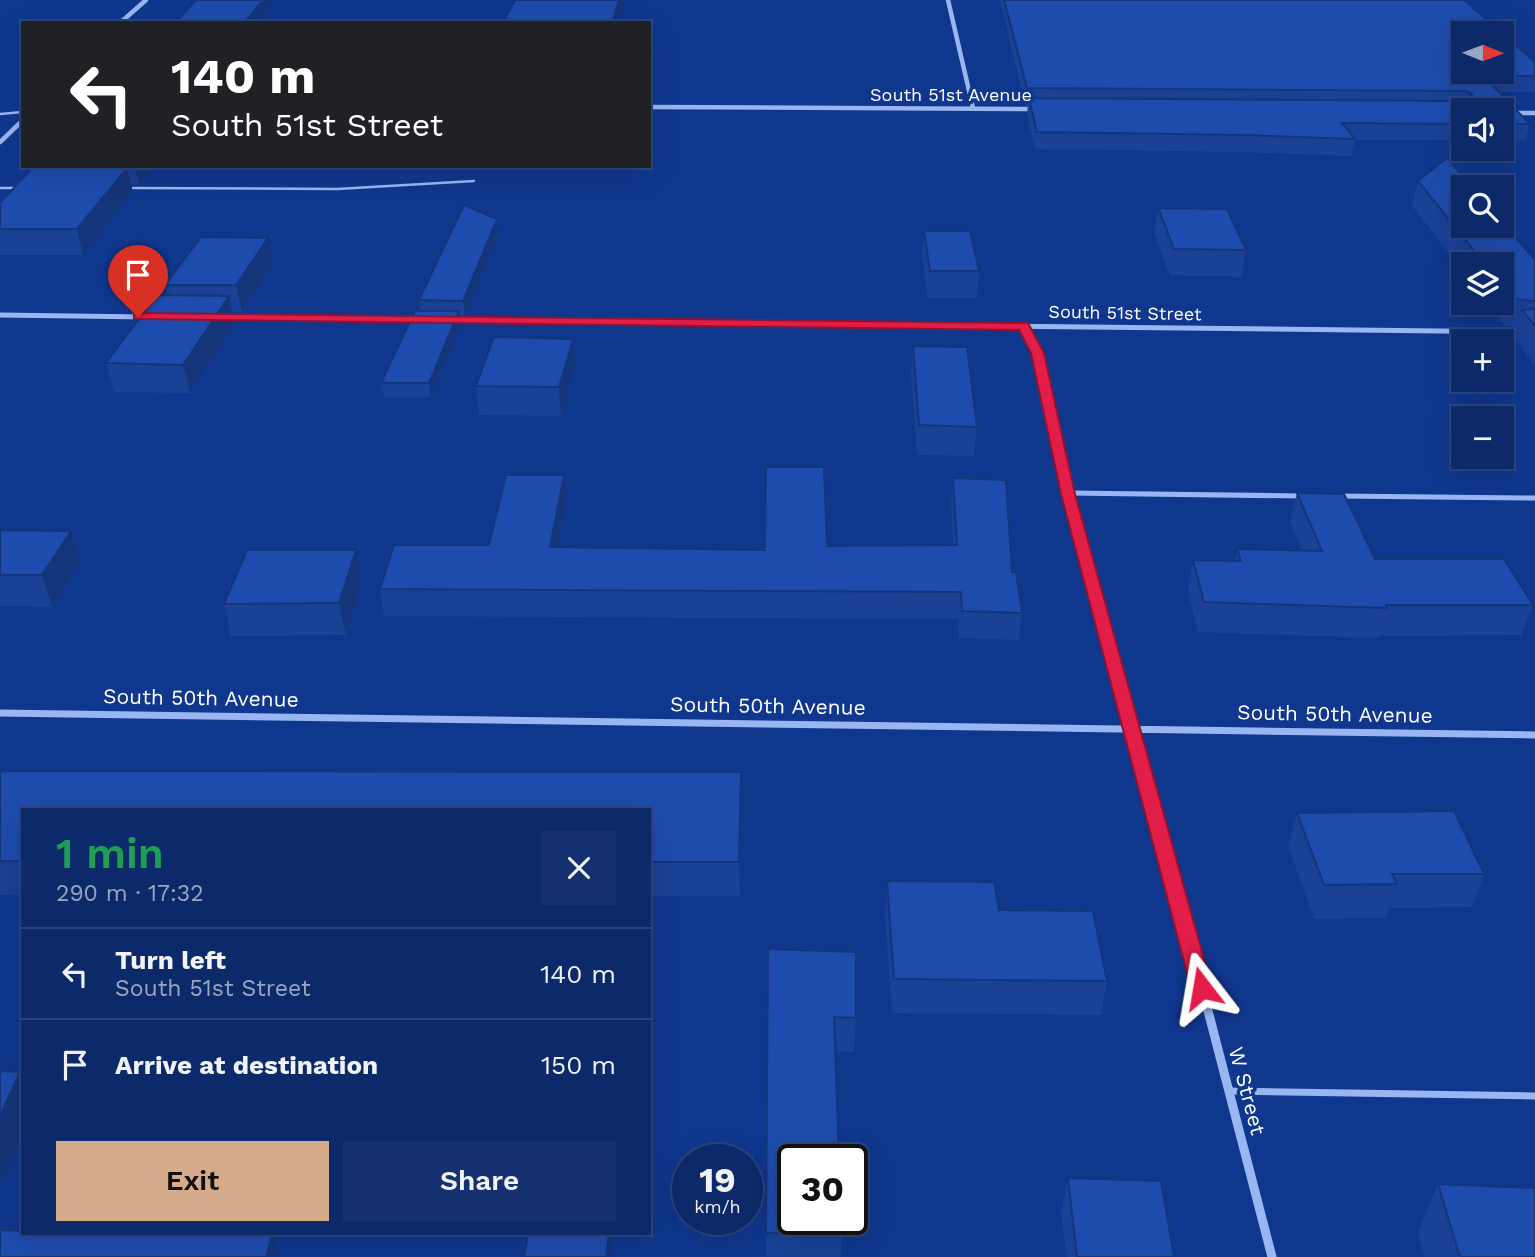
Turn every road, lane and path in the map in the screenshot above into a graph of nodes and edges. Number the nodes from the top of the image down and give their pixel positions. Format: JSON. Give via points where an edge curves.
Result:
{"nodes":[{"id":1,"x":146,"y":0,"type":"edge"},
{"id":2,"x":948,"y":0,"type":"edge"},
{"id":3,"x":122,"y":21,"type":"edge"},
{"id":4,"x":651,"y":107,"type":"edge"},
{"id":5,"x":973,"y":108,"type":"junction"},
{"id":6,"x":1043,"y":109,"type":"edge"},
{"id":7,"x":21,"y":112,"type":"edge"},
{"id":8,"x":1514,"y":113,"type":"edge"},
{"id":9,"x":1535,"y":113,"type":"edge"},
{"id":10,"x":0,"y":114,"type":"edge"},
{"id":11,"x":21,"y":122,"type":"edge"},
{"id":12,"x":0,"y":142,"type":"edge"},
{"id":13,"x":474,"y":181,"type":"dead end"},
{"id":14,"x":0,"y":188,"type":"edge"},
{"id":15,"x":25,"y":188,"type":"edge"},
{"id":16,"x":113,"y":188,"type":"edge"},
{"id":17,"x":0,"y":315,"type":"edge"},
{"id":18,"x":152,"y":317,"type":"edge"},
{"id":19,"x":221,"y":318,"type":"edge"},
{"id":20,"x":429,"y":320,"type":"edge"},
{"id":21,"x":443,"y":320,"type":"edge"},
{"id":22,"x":1023,"y":326,"type":"junction"},
{"id":23,"x":1535,"y":332,"type":"edge"},
{"id":24,"x":1068,"y":494,"type":"junction"},
{"id":25,"x":1315,"y":496,"type":"edge"},
{"id":26,"x":1329,"y":496,"type":"edge"},
{"id":27,"x":1535,"y":498,"type":"edge"},
{"id":28,"x":0,"y":713,"type":"edge"},
{"id":29,"x":1135,"y":729,"type":"junction"},
{"id":30,"x":1535,"y":735,"type":"edge"},
{"id":31,"x":1229,"y":1091,"type":"junction"},
{"id":32,"x":1535,"y":1096,"type":"edge"},
{"id":33,"x":1272,"y":1257,"type":"edge"}],
"edges":[{"from":1,"to":3,"type":"street"},
{"from":2,"to":5,"type":"street"},
{"from":4,"to":5,"type":"street","name":"South 51st Avenue"},
{"from":5,"to":6,"type":"street","name":"South 51st Avenue"},
{"from":7,"to":10,"type":"lane"},
{"from":8,"to":9,"type":"street"},
{"from":11,"to":12,"type":"street"},
{"from":13,"to":16,"type":"lane","via":[[337,189]]},
{"from":14,"to":15,"type":"lane"},
{"from":17,"to":18,"type":"street"},
{"from":19,"to":20,"type":"street"},
{"from":21,"to":22,"type":"street","name":"South 51st Street"},
{"from":22,"to":23,"type":"street","name":"South 51st Street"},
{"from":22,"to":24,"type":"street","name":"W Street","via":[[1037,353]]},
{"from":24,"to":25,"type":"lane"},
{"from":24,"to":29,"type":"street","name":"W Street"},
{"from":26,"to":27,"type":"lane"},
{"from":28,"to":29,"type":"street","name":"South 50th Avenue"},
{"from":29,"to":30,"type":"street","name":"South 50th Avenue"},
{"from":29,"to":31,"type":"street","name":"W Street"},
{"from":31,"to":32,"type":"lane"},
{"from":31,"to":33,"type":"street","name":"W Street"}]}
